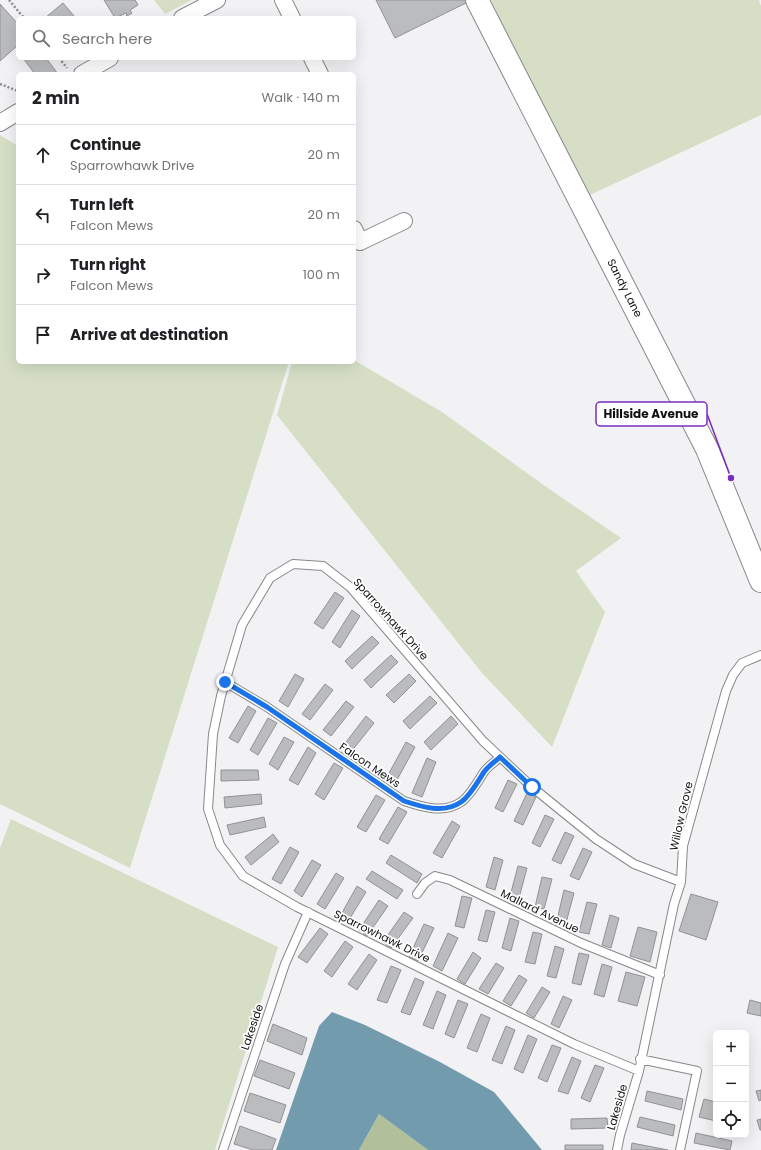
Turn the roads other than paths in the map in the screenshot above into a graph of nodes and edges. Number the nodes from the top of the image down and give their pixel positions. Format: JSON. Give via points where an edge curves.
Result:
{"nodes":[{"id":1,"x":217,"y":0,"type":"edge"},
{"id":2,"x":284,"y":0,"type":"edge"},
{"id":3,"x":477,"y":0,"type":"edge"},
{"id":4,"x":186,"y":16,"type":"edge"},
{"id":5,"x":291,"y":16,"type":"edge"},
{"id":6,"x":106,"y":60,"type":"edge"},
{"id":7,"x":313,"y":60,"type":"edge"},
{"id":8,"x":86,"y":72,"type":"edge"},
{"id":9,"x":319,"y":72,"type":"edge"},
{"id":10,"x":16,"y":113,"type":"edge"},
{"id":11,"x":0,"y":123,"type":"edge"},
{"id":12,"x":404,"y":221,"type":"dead end"},
{"id":13,"x":356,"y":233,"type":"edge"},
{"id":14,"x":756,"y":554,"type":"edge"},
{"id":15,"x":761,"y":581,"type":"edge"},
{"id":16,"x":761,"y":655,"type":"edge"},
{"id":17,"x":225,"y":682,"type":"junction"},
{"id":18,"x":500,"y":757,"type":"junction"},
{"id":19,"x":681,"y":882,"type":"junction"},
{"id":20,"x":417,"y":894,"type":"dead end"},
{"id":21,"x":308,"y":912,"type":"junction"},
{"id":22,"x":660,"y":975,"type":"junction"},
{"id":23,"x":640,"y":1059,"type":"junction"},
{"id":24,"x":639,"y":1070,"type":"junction"},
{"id":25,"x":223,"y":1150,"type":"edge"},
{"id":26,"x":617,"y":1150,"type":"edge"},
{"id":27,"x":680,"y":1150,"type":"edge"}],
"edges":[{"from":1,"to":4,"type":"street"},
{"from":2,"to":5,"type":"street"},
{"from":3,"to":14,"type":"main road","name":"Sandy Lane","via":[[707,449]]},
{"from":6,"to":8,"type":"street"},
{"from":7,"to":9,"type":"street"},
{"from":10,"to":11,"type":"street"},
{"from":12,"to":13,"type":"street","via":[[360,242]]},
{"from":14,"to":15,"type":"main road","name":"Sandy Lane"},
{"from":16,"to":19,"type":"lane","name":"Willow Grove","via":[[742,663],[726,691],[683,846]]},
{"from":17,"to":18,"type":"lane","name":"Falcon Mews","via":[[267,707],[404,801],[417,805],[433,809],[462,802],[486,770]]},
{"from":17,"to":18,"type":"lane","name":"Sparrowhawk Drive","via":[[242,625],[270,578],[293,564],[323,566],[350,587],[483,741]]},
{"from":17,"to":21,"type":"lane","name":"Sparrowhawk Drive","via":[[213,734],[208,809],[220,845],[243,876]]},
{"from":18,"to":19,"type":"lane","name":"Sparrowhawk Drive","via":[[532,787],[596,839],[634,864]]},
{"from":19,"to":22,"type":"lane","name":"Willow Grove"},
{"from":20,"to":22,"type":"lane","name":"Mallard Avenue","via":[[425,883],[435,876],[450,880],[581,944]]},
{"from":21,"to":24,"type":"lane","name":"Sparrowhawk Drive","via":[[574,1044]]},
{"from":21,"to":25,"type":"lane","name":"Lakeside","via":[[285,964]]},
{"from":22,"to":23,"type":"lane","name":"Willow Grove"},
{"from":23,"to":24,"type":"lane","name":"Willow Grove"},
{"from":23,"to":27,"type":"lane","via":[[697,1071]]},
{"from":24,"to":26,"type":"lane","name":"Lakeside"}]}
